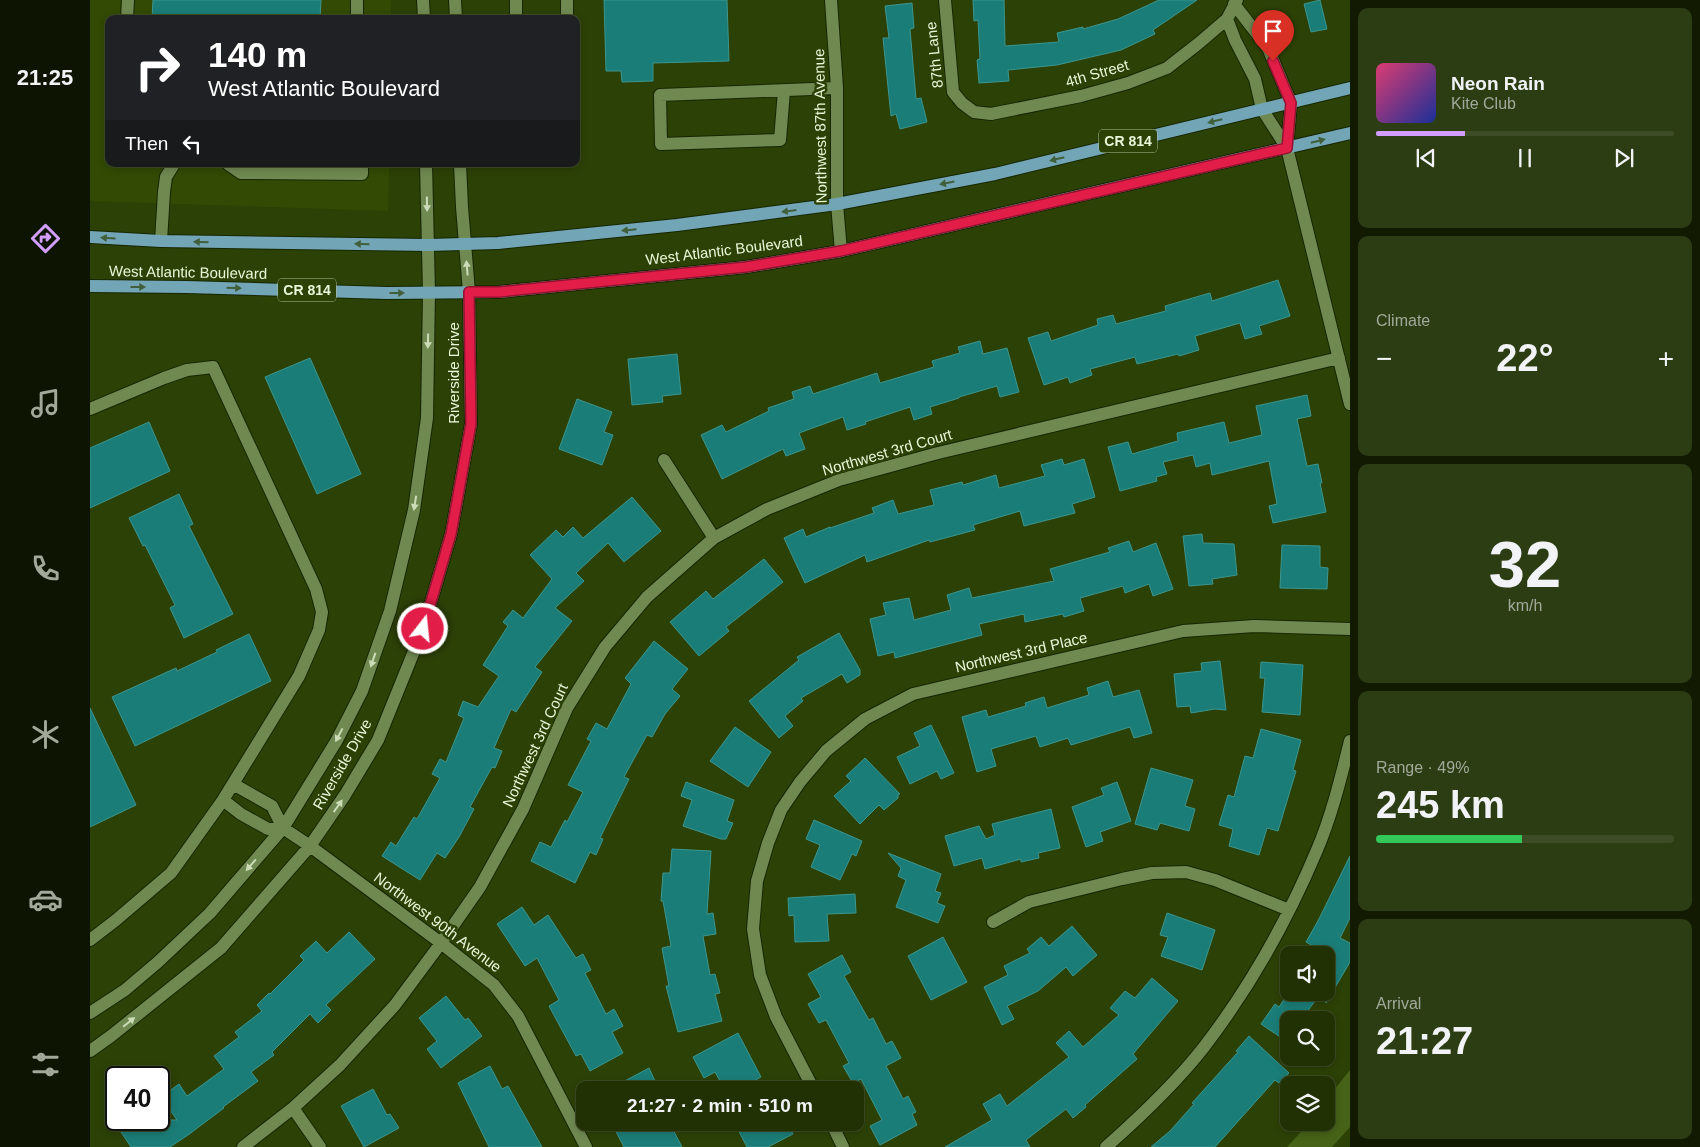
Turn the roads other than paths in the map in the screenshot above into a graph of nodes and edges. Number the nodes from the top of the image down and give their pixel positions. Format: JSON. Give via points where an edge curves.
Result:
{"nodes":[{"id":1,"x":128,"y":0,"type":"edge"},
{"id":2,"x":356,"y":0,"type":"edge"},
{"id":3,"x":423,"y":0,"type":"edge"},
{"id":4,"x":455,"y":0,"type":"edge"},
{"id":5,"x":516,"y":0,"type":"edge"},
{"id":6,"x":567,"y":0,"type":"edge"},
{"id":7,"x":831,"y":0,"type":"edge"},
{"id":8,"x":944,"y":0,"type":"edge"},
{"id":9,"x":1235,"y":2,"type":"edge"},
{"id":10,"x":127,"y":15,"type":"edge"},
{"id":11,"x":357,"y":15,"type":"edge"},
{"id":12,"x":424,"y":15,"type":"edge"},
{"id":13,"x":456,"y":15,"type":"edge"},
{"id":14,"x":516,"y":15,"type":"edge"},
{"id":15,"x":567,"y":15,"type":"edge"},
{"id":16,"x":1227,"y":19,"type":"junction"},
{"id":17,"x":837,"y":88,"type":"junction"},
{"id":18,"x":1350,"y":88,"type":"edge"},
{"id":19,"x":784,"y":91,"type":"junction"},
{"id":20,"x":962,"y":103,"type":"joint"},
{"id":21,"x":1291,"y":103,"type":"junction"},
{"id":22,"x":1262,"y":109,"type":"junction"},
{"id":23,"x":1350,"y":133,"type":"edge"},
{"id":24,"x":1287,"y":148,"type":"junction"},
{"id":25,"x":172,"y":167,"type":"edge"},
{"id":26,"x":233,"y":167,"type":"edge"},
{"id":27,"x":362,"y":167,"type":"edge"},
{"id":28,"x":426,"y":167,"type":"edge"},
{"id":29,"x":460,"y":167,"type":"edge"},
{"id":30,"x":837,"y":204,"type":"junction"},
{"id":31,"x":90,"y":238,"type":"edge"},
{"id":32,"x":161,"y":242,"type":"junction"},
{"id":33,"x":465,"y":243,"type":"junction"},
{"id":34,"x":428,"y":245,"type":"junction"},
{"id":35,"x":841,"y":251,"type":"junction"},
{"id":36,"x":90,"y":286,"type":"edge"},
{"id":37,"x":428,"y":292,"type":"junction"},
{"id":38,"x":469,"y":292,"type":"junction"},
{"id":39,"x":1339,"y":358,"type":"junction"},
{"id":40,"x":1350,"y":404,"type":"edge"},
{"id":41,"x":90,"y":409,"type":"edge"},
{"id":42,"x":664,"y":460,"type":"dead end"},
{"id":43,"x":714,"y":538,"type":"junction"},
{"id":44,"x":1350,"y":629,"type":"edge"},
{"id":45,"x":1350,"y":741,"type":"edge"},
{"id":46,"x":233,"y":784,"type":"junction"},
{"id":47,"x":223,"y":800,"type":"junction"},
{"id":48,"x":283,"y":828,"type":"junction"},
{"id":49,"x":310,"y":846,"type":"junction"},
{"id":50,"x":1289,"y":910,"type":"junction"},
{"id":51,"x":993,"y":922,"type":"dead end"},
{"id":52,"x":90,"y":940,"type":"edge"},
{"id":53,"x":442,"y":943,"type":"junction"},
{"id":54,"x":90,"y":1012,"type":"edge"},
{"id":55,"x":90,"y":1051,"type":"edge"},
{"id":56,"x":809,"y":1081,"type":"edge"},
{"id":57,"x":293,"y":1108,"type":"junction"},
{"id":58,"x":836,"y":1131,"type":"edge"},
{"id":59,"x":243,"y":1147,"type":"edge"},
{"id":60,"x":320,"y":1147,"type":"edge"},
{"id":61,"x":586,"y":1147,"type":"edge"},
{"id":62,"x":844,"y":1147,"type":"edge"},
{"id":63,"x":1106,"y":1147,"type":"edge"}],
"edges":[{"from":1,"to":10,"type":"street"},
{"from":2,"to":11,"type":"street"},
{"from":3,"to":12,"type":"street"},
{"from":4,"to":13,"type":"street"},
{"from":5,"to":14,"type":"street"},
{"from":6,"to":15,"type":"street"},
{"from":7,"to":17,"type":"street","name":"Northwest 87th Avenue"},
{"from":8,"to":20,"type":"street","name":"87th Lane","via":[[952,92]]},
{"from":9,"to":16,"type":"street"},
{"from":9,"to":21,"type":"street","via":[[1268,48]]},
{"from":16,"to":20,"type":"street","name":"4th Street","via":[[1167,68],[1128,83],[991,114],[974,112]]},
{"from":16,"to":22,"type":"street","via":[[1255,79]]},
{"from":17,"to":19,"type":"street"},
{"from":17,"to":30,"type":"street","name":"Northwest 87th Avenue"},
{"from":18,"to":21,"type":"main road","name":"West Atlantic Boulevard","number":"CR 814"},
{"from":19,"to":19,"type":"street","via":[[660,95],[661,144],[780,140]]},
{"from":21,"to":22,"type":"main road","name":"West Atlantic Boulevard","number":"CR 814"},
{"from":21,"to":24,"type":"street"},
{"from":22,"to":24,"type":"street"},
{"from":22,"to":30,"type":"main road","name":"West Atlantic Boulevard","number":"CR 814","one_way":true,"via":[[994,174]]},
{"from":24,"to":23,"type":"main road","name":"West Atlantic Boulevard","number":"CR 814","one_way":true},
{"from":24,"to":35,"type":"main road","name":"West Atlantic Boulevard","number":"CR 814"},
{"from":24,"to":39,"type":"street"},
{"from":25,"to":32,"type":"street","via":[[166,177]]},
{"from":26,"to":27,"type":"street","via":[[241,172],[362,174]]},
{"from":28,"to":34,"type":"street","name":"Riverside Drive","one_way":true},
{"from":29,"to":33,"type":"street","name":"Riverside Drive"},
{"from":30,"to":33,"type":"main road","name":"West Atlantic Boulevard","number":"CR 814","one_way":true,"via":[[677,225],[498,243]]},
{"from":30,"to":35,"type":"street","name":"Northwest 87th Avenue"},
{"from":32,"to":31,"type":"main road","name":"West Atlantic Boulevard","number":"CR 814","one_way":true},
{"from":34,"to":32,"type":"main road","name":"West Atlantic Boulevard","number":"CR 814","one_way":true},
{"from":33,"to":34,"type":"main road","name":"West Atlantic Boulevard","number":"CR 814"},
{"from":38,"to":33,"type":"street","name":"Riverside Drive","one_way":true},
{"from":34,"to":37,"type":"street","name":"Riverside Drive"},
{"from":35,"to":38,"type":"main road","name":"West Atlantic Boulevard","number":"CR 814","via":[[746,267],[509,291]]},
{"from":36,"to":37,"type":"main road","name":"West Atlantic Boulevard","number":"CR 814","one_way":true},
{"from":37,"to":38,"type":"main road","name":"West Atlantic Boulevard","number":"CR 814"},
{"from":37,"to":48,"type":"street","name":"Riverside Drive","one_way":true,"via":[[427,418],[414,510],[390,610],[362,692]]},
{"from":49,"to":38,"type":"street","name":"Riverside Drive","one_way":true,"via":[[378,740],[423,629],[451,534],[471,424]]},
{"from":39,"to":40,"type":"street"},
{"from":39,"to":43,"type":"street","name":"Northwest 3rd Court","via":[[938,453],[839,480],[767,509]]},
{"from":41,"to":46,"type":"street","via":[[187,370],[213,367],[316,589],[322,612],[319,630],[299,676]]},
{"from":42,"to":43,"type":"street"},
{"from":43,"to":53,"type":"street","name":"Northwest 3rd Court","via":[[647,597],[605,647],[567,708],[518,818],[480,886]]},
{"from":44,"to":56,"type":"street","name":"Northwest 3rd Place","via":[[1254,626],[1183,631],[913,694],[865,719],[826,751],[781,810],[758,881],[754,929],[760,975],[776,1017]]},
{"from":45,"to":50,"type":"street","via":[[1318,849]]},
{"from":46,"to":47,"type":"street"},
{"from":46,"to":48,"type":"street","via":[[272,806]]},
{"from":47,"to":48,"type":"street","via":[[268,829]]},
{"from":47,"to":52,"type":"street","via":[[171,873]]},
{"from":48,"to":49,"type":"street","name":"Northwest 90th Avenue"},
{"from":48,"to":54,"type":"street","name":"Riverside Drive","one_way":true,"via":[[210,913],[165,956],[125,990]]},
{"from":49,"to":53,"type":"street","name":"Northwest 90th Avenue"},
{"from":55,"to":49,"type":"street","name":"Riverside Drive","one_way":true,"via":[[220,948]]},
{"from":50,"to":51,"type":"street","via":[[1215,880],[1186,872],[1152,873],[1029,902]]},
{"from":50,"to":63,"type":"street","via":[[1260,964],[1203,1047],[1144,1113]]},
{"from":53,"to":57,"type":"street","name":"Northwest 3rd Court","via":[[389,1011],[340,1065]]},
{"from":53,"to":61,"type":"street","name":"Northwest 90th Avenue","via":[[494,985],[518,1016]]},
{"from":57,"to":59,"type":"street","name":"Northwest 3rd Court"},
{"from":57,"to":60,"type":"street"},
{"from":58,"to":62,"type":"street"}]}
